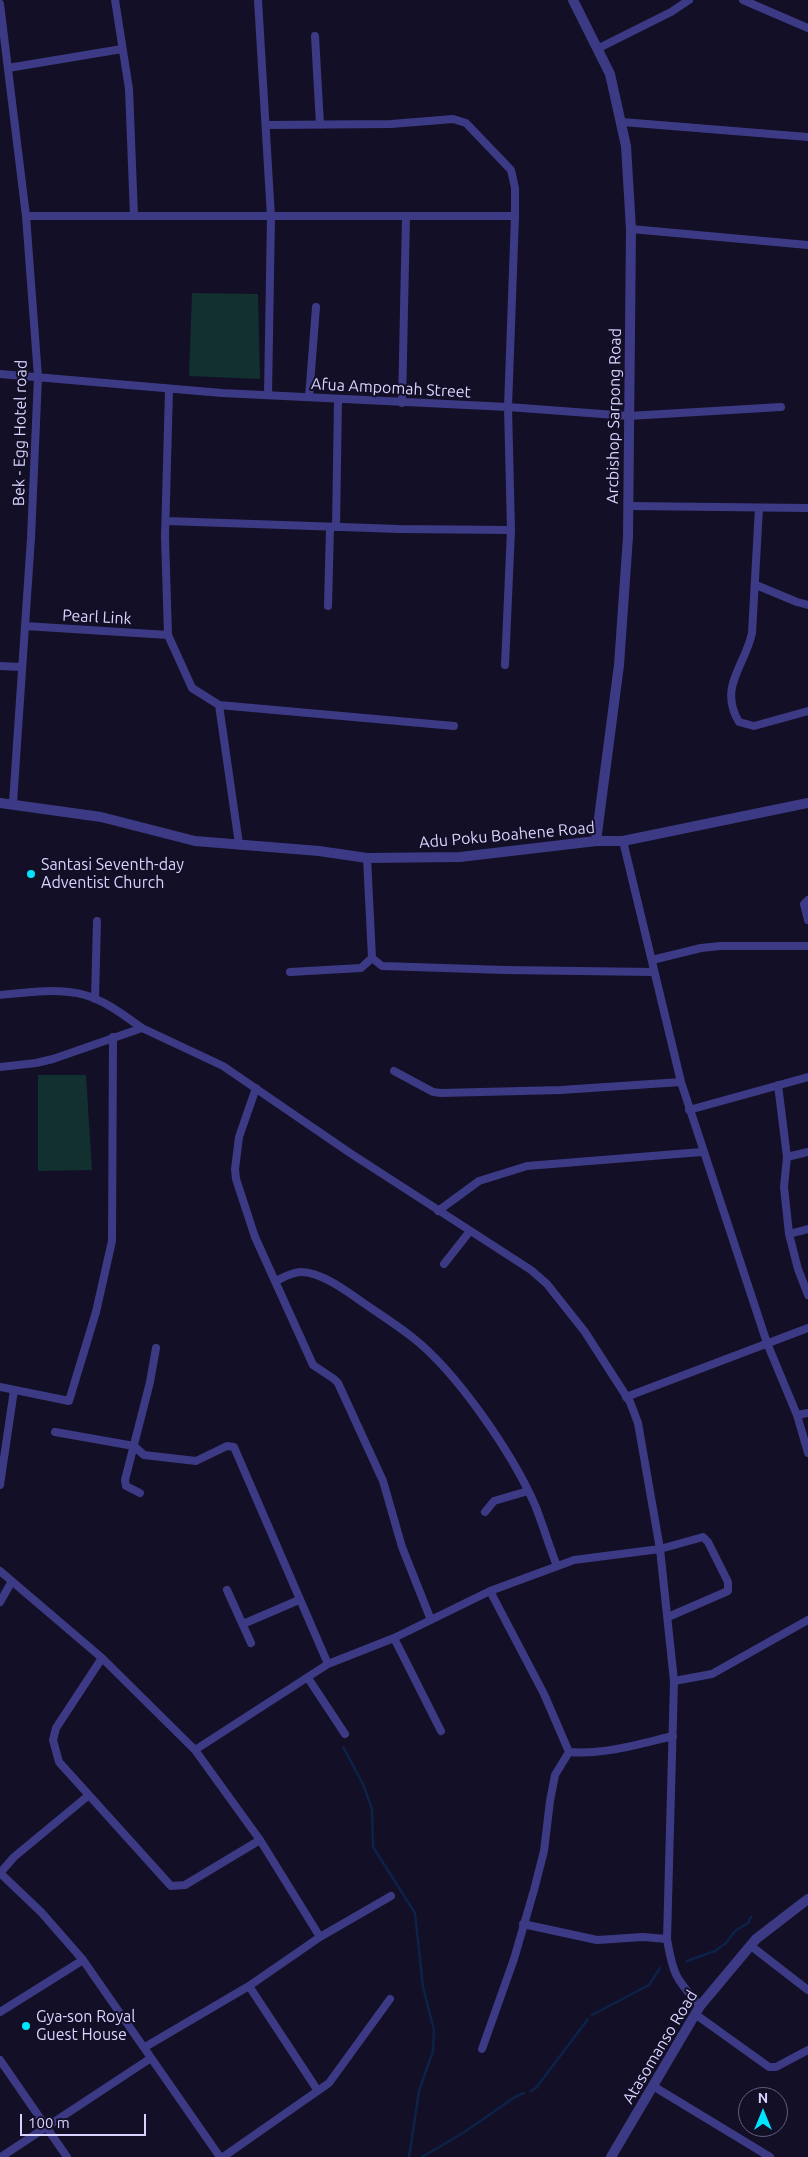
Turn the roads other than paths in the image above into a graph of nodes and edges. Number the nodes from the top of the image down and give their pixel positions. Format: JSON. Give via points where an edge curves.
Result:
{"nodes":[{"id":1,"x":114,"y":0,"type":"edge"},
{"id":2,"x":258,"y":0,"type":"edge"},
{"id":3,"x":573,"y":0,"type":"edge"},
{"id":4,"x":689,"y":0,"type":"edge"},
{"id":5,"x":743,"y":0,"type":"edge"},
{"id":6,"x":0,"y":7,"type":"edge"},
{"id":7,"x":808,"y":28,"type":"edge"},
{"id":8,"x":315,"y":36,"type":"dead end"},
{"id":9,"x":122,"y":48,"type":"junction"},
{"id":10,"x":599,"y":48,"type":"junction"},
{"id":11,"x":8,"y":68,"type":"junction"},
{"id":12,"x":622,"y":122,"type":"junction"},
{"id":13,"x":267,"y":125,"type":"junction"},
{"id":14,"x":320,"y":125,"type":"junction"},
{"id":15,"x":808,"y":137,"type":"edge"},
{"id":16,"x":26,"y":216,"type":"junction"},
{"id":17,"x":134,"y":216,"type":"junction"},
{"id":18,"x":271,"y":216,"type":"junction"},
{"id":19,"x":515,"y":216,"type":"junction"},
{"id":20,"x":406,"y":217,"type":"junction"},
{"id":21,"x":632,"y":229,"type":"junction"},
{"id":22,"x":808,"y":245,"type":"edge"},
{"id":23,"x":316,"y":307,"type":"dead end"},
{"id":24,"x":0,"y":374,"type":"edge"},
{"id":25,"x":38,"y":377,"type":"junction"},
{"id":26,"x":169,"y":389,"type":"junction"},
{"id":27,"x":268,"y":395,"type":"junction"},
{"id":28,"x":309,"y":397,"type":"junction"},
{"id":29,"x":338,"y":399,"type":"junction"},
{"id":30,"x":402,"y":403,"type":"junction"},
{"id":31,"x":508,"y":407,"type":"junction"},
{"id":32,"x":781,"y":407,"type":"dead end"},
{"id":33,"x":629,"y":416,"type":"junction"},
{"id":34,"x":628,"y":506,"type":"junction"},
{"id":35,"x":758,"y":508,"type":"junction"},
{"id":36,"x":808,"y":508,"type":"edge"},
{"id":37,"x":166,"y":521,"type":"junction"},
{"id":38,"x":333,"y":527,"type":"junction"},
{"id":39,"x":512,"y":530,"type":"junction"},
{"id":40,"x":756,"y":585,"type":"junction"},
{"id":41,"x":808,"y":605,"type":"edge"},
{"id":42,"x":328,"y":606,"type":"dead end"},
{"id":43,"x":25,"y":626,"type":"junction"},
{"id":44,"x":168,"y":635,"type":"junction"},
{"id":45,"x":505,"y":665,"type":"dead end"},
{"id":46,"x":0,"y":666,"type":"edge"},
{"id":47,"x":21,"y":667,"type":"junction"},
{"id":48,"x":219,"y":705,"type":"junction"},
{"id":49,"x":808,"y":711,"type":"edge"},
{"id":50,"x":454,"y":726,"type":"dead end"},
{"id":51,"x":0,"y":802,"type":"edge"},
{"id":52,"x":808,"y":802,"type":"edge"},
{"id":53,"x":13,"y":803,"type":"junction"},
{"id":54,"x":596,"y":841,"type":"junction"},
{"id":55,"x":623,"y":841,"type":"junction"},
{"id":56,"x":239,"y":844,"type":"junction"},
{"id":57,"x":367,"y":858,"type":"junction"},
{"id":58,"x":808,"y":900,"type":"edge"},
{"id":59,"x":808,"y":920,"type":"edge"},
{"id":60,"x":97,"y":921,"type":"dead end"},
{"id":61,"x":808,"y":946,"type":"edge"},
{"id":62,"x":372,"y":958,"type":"junction"},
{"id":63,"x":652,"y":960,"type":"junction"},
{"id":64,"x":290,"y":972,"type":"dead end"},
{"id":65,"x":654,"y":972,"type":"junction"},
{"id":66,"x":0,"y":995,"type":"edge"},
{"id":67,"x":95,"y":999,"type":"junction"},
{"id":68,"x":142,"y":1028,"type":"junction"},
{"id":69,"x":113,"y":1037,"type":"junction"},
{"id":70,"x":0,"y":1066,"type":"edge"},
{"id":71,"x":394,"y":1071,"type":"dead end"},
{"id":72,"x":808,"y":1076,"type":"edge"},
{"id":73,"x":681,"y":1082,"type":"junction"},
{"id":74,"x":778,"y":1085,"type":"junction"},
{"id":75,"x":256,"y":1088,"type":"junction"},
{"id":76,"x":689,"y":1110,"type":"junction"},
{"id":77,"x":702,"y":1152,"type":"junction"},
{"id":78,"x":808,"y":1152,"type":"edge"},
{"id":79,"x":787,"y":1157,"type":"junction"},
{"id":80,"x":438,"y":1211,"type":"junction"},
{"id":81,"x":808,"y":1229,"type":"edge"},
{"id":82,"x":470,"y":1231,"type":"junction"},
{"id":83,"x":789,"y":1234,"type":"junction"},
{"id":84,"x":444,"y":1264,"type":"dead end"},
{"id":85,"x":276,"y":1281,"type":"junction"},
{"id":86,"x":808,"y":1295,"type":"edge"},
{"id":87,"x":808,"y":1328,"type":"edge"},
{"id":88,"x":767,"y":1343,"type":"junction"},
{"id":89,"x":156,"y":1348,"type":"dead end"},
{"id":90,"x":0,"y":1387,"type":"edge"},
{"id":91,"x":14,"y":1390,"type":"junction"},
{"id":92,"x":626,"y":1397,"type":"junction"},
{"id":93,"x":808,"y":1413,"type":"edge"},
{"id":94,"x":797,"y":1416,"type":"junction"},
{"id":95,"x":55,"y":1432,"type":"dead end"},
{"id":96,"x":134,"y":1446,"type":"junction"},
{"id":97,"x":808,"y":1452,"type":"edge"},
{"id":98,"x":0,"y":1485,"type":"edge"},
{"id":99,"x":528,"y":1490,"type":"junction"},
{"id":100,"x":140,"y":1493,"type":"dead end"},
{"id":101,"x":485,"y":1512,"type":"dead end"},
{"id":102,"x":660,"y":1549,"type":"junction"},
{"id":103,"x":556,"y":1566,"type":"junction"},
{"id":104,"x":0,"y":1570,"type":"edge"},
{"id":105,"x":12,"y":1581,"type":"junction"},
{"id":106,"x":227,"y":1590,"type":"dead end"},
{"id":107,"x":490,"y":1591,"type":"junction"},
{"id":108,"x":299,"y":1600,"type":"junction"},
{"id":109,"x":0,"y":1602,"type":"edge"},
{"id":110,"x":668,"y":1617,"type":"junction"},
{"id":111,"x":431,"y":1620,"type":"junction"},
{"id":112,"x":808,"y":1620,"type":"edge"},
{"id":113,"x":243,"y":1624,"type":"junction"},
{"id":114,"x":394,"y":1638,"type":"junction"},
{"id":115,"x":251,"y":1643,"type":"dead end"},
{"id":116,"x":102,"y":1658,"type":"junction"},
{"id":117,"x":328,"y":1664,"type":"junction"},
{"id":118,"x":308,"y":1678,"type":"junction"},
{"id":119,"x":674,"y":1681,"type":"junction"},
{"id":120,"x":441,"y":1731,"type":"dead end"},
{"id":121,"x":344,"y":1734,"type":"dead end"},
{"id":122,"x":673,"y":1736,"type":"junction"},
{"id":123,"x":196,"y":1750,"type":"junction"},
{"id":124,"x":569,"y":1752,"type":"junction"},
{"id":125,"x":89,"y":1795,"type":"junction"},
{"id":126,"x":260,"y":1840,"type":"junction"},
{"id":127,"x":0,"y":1873,"type":"edge"},
{"id":128,"x":391,"y":1896,"type":"dead end"},
{"id":129,"x":808,"y":1899,"type":"edge"},
{"id":130,"x":523,"y":1924,"type":"junction"},
{"id":131,"x":320,"y":1937,"type":"junction"},
{"id":132,"x":667,"y":1939,"type":"junction"},
{"id":133,"x":750,"y":1946,"type":"junction"},
{"id":134,"x":83,"y":1960,"type":"junction"},
{"id":135,"x":249,"y":1986,"type":"junction"},
{"id":136,"x":808,"y":1990,"type":"edge"},
{"id":137,"x":390,"y":1999,"type":"dead end"},
{"id":138,"x":698,"y":2010,"type":"junction"},
{"id":139,"x":0,"y":2012,"type":"edge"},
{"id":140,"x":145,"y":2047,"type":"junction"},
{"id":141,"x":482,"y":2049,"type":"dead end"},
{"id":142,"x":808,"y":2050,"type":"edge"},
{"id":143,"x":151,"y":2058,"type":"junction"},
{"id":144,"x":0,"y":2061,"type":"edge"},
{"id":145,"x":653,"y":2086,"type":"junction"},
{"id":146,"x":318,"y":2091,"type":"junction"},
{"id":147,"x":46,"y":2129,"type":"junction"},
{"id":148,"x":0,"y":2157,"type":"edge"},
{"id":149,"x":67,"y":2157,"type":"edge"},
{"id":150,"x":222,"y":2157,"type":"edge"},
{"id":151,"x":611,"y":2157,"type":"edge"},
{"id":152,"x":770,"y":2157,"type":"edge"}],
"edges":[{"from":1,"to":9,"type":"street"},
{"from":2,"to":13,"type":"street"},
{"from":3,"to":10,"type":"street","name":"Arcbishop Sarpong Road"},
{"from":4,"to":10,"type":"street"},
{"from":5,"to":7,"type":"street"},
{"from":6,"to":11,"type":"street","name":"Bek - Egg Hotel road"},
{"from":8,"to":14,"type":"street"},
{"from":9,"to":11,"type":"street"},
{"from":9,"to":17,"type":"street","via":[[129,89]]},
{"from":10,"to":12,"type":"street","name":"Arcbishop Sarpong Road","via":[[610,74]]},
{"from":11,"to":16,"type":"street","name":"Bek - Egg Hotel road"},
{"from":12,"to":15,"type":"street"},
{"from":12,"to":21,"type":"street","name":"Arcbishop Sarpong Road"},
{"from":13,"to":14,"type":"street"},
{"from":13,"to":18,"type":"street"},
{"from":14,"to":19,"type":"street","via":[[453,119],[466,123],[511,170]]},
{"from":16,"to":17,"type":"street"},
{"from":16,"to":25,"type":"street","name":"Bek - Egg Hotel road"},
{"from":17,"to":18,"type":"street"},
{"from":18,"to":20,"type":"street"},
{"from":18,"to":27,"type":"street"},
{"from":19,"to":20,"type":"street"},
{"from":19,"to":31,"type":"street"},
{"from":20,"to":30,"type":"street"},
{"from":21,"to":22,"type":"street"},
{"from":21,"to":33,"type":"street","name":"Arcbishop Sarpong Road"},
{"from":23,"to":28,"type":"street"},
{"from":24,"to":25,"type":"street","name":"Afua Ampomah Street"},
{"from":25,"to":26,"type":"street","name":"Afua Ampomah Street"},
{"from":25,"to":43,"type":"street","name":"Bek - Egg Hotel road"},
{"from":26,"to":27,"type":"street","name":"Afua Ampomah Street"},
{"from":26,"to":37,"type":"street"},
{"from":27,"to":28,"type":"street","name":"Afua Ampomah Street"},
{"from":28,"to":29,"type":"street","name":"Afua Ampomah Street"},
{"from":29,"to":30,"type":"street","name":"Afua Ampomah Street"},
{"from":29,"to":38,"type":"street"},
{"from":30,"to":31,"type":"street","name":"Afua Ampomah Street"},
{"from":31,"to":33,"type":"street","name":"Afua Ampomah Street"},
{"from":31,"to":39,"type":"street"},
{"from":32,"to":33,"type":"street","name":"Afua Ampomah Street"},
{"from":33,"to":34,"type":"street","name":"Arcbishop Sarpong Road"},
{"from":34,"to":35,"type":"street"},
{"from":34,"to":54,"type":"street","name":"Arcbishop Sarpong Road","via":[[619,666]]},
{"from":35,"to":36,"type":"street"},
{"from":35,"to":40,"type":"street"},
{"from":37,"to":38,"type":"street"},
{"from":37,"to":44,"type":"street"},
{"from":38,"to":39,"type":"street"},
{"from":38,"to":42,"type":"street"},
{"from":39,"to":45,"type":"street"},
{"from":40,"to":41,"type":"street"},
{"from":40,"to":49,"type":"street","via":[[750,644],[732,684],[731,698],[737,718],[754,726]]},
{"from":43,"to":44,"type":"street","name":"Pearl Link"},
{"from":43,"to":47,"type":"street","name":"Bek - Egg Hotel road"},
{"from":44,"to":48,"type":"street","via":[[192,688]]},
{"from":46,"to":47,"type":"street"},
{"from":47,"to":53,"type":"street","name":"Bek - Egg Hotel road"},
{"from":48,"to":50,"type":"street"},
{"from":48,"to":56,"type":"street"},
{"from":51,"to":53,"type":"street","name":"Adu Poku Boahene Road"},
{"from":52,"to":55,"type":"street","name":"Adu Poku Boahene Road"},
{"from":53,"to":56,"type":"street","name":"Adu Poku Boahene Road","via":[[101,817],[195,841]]},
{"from":54,"to":55,"type":"street","name":"Adu Poku Boahene Road"},
{"from":54,"to":57,"type":"street","name":"Adu Poku Boahene Road","via":[[460,857]]},
{"from":55,"to":63,"type":"street"},
{"from":56,"to":57,"type":"street","name":"Adu Poku Boahene Road"},
{"from":57,"to":62,"type":"street"},
{"from":58,"to":59,"type":"street","via":[[804,908]]},
{"from":60,"to":67,"type":"street"},
{"from":61,"to":63,"type":"street","via":[[720,946]]},
{"from":62,"to":64,"type":"street","via":[[361,968]]},
{"from":62,"to":65,"type":"street","via":[[382,966]]},
{"from":63,"to":65,"type":"street"},
{"from":65,"to":73,"type":"street"},
{"from":66,"to":67,"type":"street","via":[[43,991]]},
{"from":67,"to":68,"type":"street"},
{"from":68,"to":69,"type":"street"},
{"from":68,"to":75,"type":"street","via":[[223,1066]]},
{"from":69,"to":70,"type":"street","via":[[53,1059]]},
{"from":69,"to":91,"type":"street","via":[[112,1241],[96,1312],[69,1401]]},
{"from":71,"to":73,"type":"street","via":[[437,1093],[561,1090]]},
{"from":72,"to":74,"type":"street"},
{"from":73,"to":76,"type":"street"},
{"from":74,"to":76,"type":"street"},
{"from":74,"to":79,"type":"street"},
{"from":75,"to":80,"type":"street"},
{"from":75,"to":85,"type":"street","via":[[239,1136],[236,1179],[255,1237]]},
{"from":76,"to":77,"type":"street"},
{"from":77,"to":80,"type":"street","via":[[527,1166],[479,1181]]},
{"from":77,"to":88,"type":"street"},
{"from":78,"to":79,"type":"street"},
{"from":79,"to":83,"type":"street","via":[[784,1187]]},
{"from":80,"to":82,"type":"street"},
{"from":81,"to":83,"type":"street"},
{"from":82,"to":84,"type":"street"},
{"from":82,"to":92,"type":"street","via":[[547,1284],[585,1332]]},
{"from":83,"to":86,"type":"street"},
{"from":85,"to":99,"type":"street","via":[[295,1273],[308,1273],[336,1284],[413,1338],[449,1374],[478,1411],[516,1466]]},
{"from":85,"to":111,"type":"street","via":[[313,1365],[338,1383],[384,1481],[402,1547]]},
{"from":87,"to":88,"type":"street"},
{"from":88,"to":92,"type":"street"},
{"from":88,"to":94,"type":"street"},
{"from":89,"to":96,"type":"street"},
{"from":90,"to":91,"type":"street"},
{"from":91,"to":98,"type":"street"},
{"from":92,"to":102,"type":"street","via":[[638,1423]]},
{"from":93,"to":94,"type":"street"},
{"from":94,"to":97,"type":"street"},
{"from":95,"to":96,"type":"street"},
{"from":96,"to":100,"type":"street","via":[[125,1483]]},
{"from":96,"to":108,"type":"street","via":[[144,1455],[196,1461],[227,1446],[236,1449]]},
{"from":99,"to":101,"type":"street","via":[[494,1501]]},
{"from":99,"to":103,"type":"street"},
{"from":102,"to":103,"type":"street","via":[[590,1557]]},
{"from":102,"to":110,"type":"street"},
{"from":102,"to":110,"type":"street","via":[[699,1537],[706,1539],[729,1586],[724,1593]]},
{"from":103,"to":107,"type":"street"},
{"from":104,"to":105,"type":"street"},
{"from":105,"to":109,"type":"street"},
{"from":105,"to":116,"type":"street"},
{"from":106,"to":113,"type":"street"},
{"from":107,"to":111,"type":"street"},
{"from":107,"to":124,"type":"street","via":[[544,1694]]},
{"from":108,"to":113,"type":"street"},
{"from":108,"to":117,"type":"street"},
{"from":110,"to":119,"type":"street"},
{"from":111,"to":114,"type":"street"},
{"from":112,"to":119,"type":"street","via":[[712,1674]]},
{"from":113,"to":115,"type":"street"},
{"from":114,"to":117,"type":"street"},
{"from":114,"to":120,"type":"street"},
{"from":116,"to":123,"type":"street"},
{"from":116,"to":125,"type":"street","via":[[56,1728],[53,1740],[59,1762]]},
{"from":117,"to":118,"type":"street"},
{"from":118,"to":121,"type":"street"},
{"from":118,"to":123,"type":"street"},
{"from":119,"to":122,"type":"street"},
{"from":122,"to":124,"type":"street","via":[[620,1748]]},
{"from":122,"to":132,"type":"street"},
{"from":123,"to":126,"type":"street"},
{"from":124,"to":130,"type":"street","via":[[555,1775],[544,1851]]},
{"from":125,"to":126,"type":"street","via":[[171,1886],[185,1885]]},
{"from":125,"to":127,"type":"street","via":[[14,1857]]},
{"from":126,"to":131,"type":"street"},
{"from":127,"to":134,"type":"street","via":[[41,1912]]},
{"from":128,"to":131,"type":"street"},
{"from":129,"to":133,"type":"street","name":"Atasomanso Road"},
{"from":130,"to":132,"type":"street","via":[[597,1940]]},
{"from":130,"to":141,"type":"street"},
{"from":131,"to":135,"type":"street"},
{"from":132,"to":138,"type":"street","via":[[672,1968]]},
{"from":133,"to":136,"type":"street"},
{"from":133,"to":138,"type":"street","name":"Atasomanso Road"},
{"from":134,"to":139,"type":"street"},
{"from":134,"to":140,"type":"street"},
{"from":135,"to":140,"type":"street"},
{"from":135,"to":146,"type":"street"},
{"from":137,"to":146,"type":"street","via":[[337,2073]]},
{"from":138,"to":142,"type":"street","via":[[769,2067],[776,2067]]},
{"from":138,"to":145,"type":"street","name":"Atasomanso Road"},
{"from":140,"to":143,"type":"street"},
{"from":143,"to":147,"type":"street"},
{"from":143,"to":150,"type":"street"},
{"from":144,"to":147,"type":"street"},
{"from":145,"to":151,"type":"street","name":"Atasomanso Road"},
{"from":145,"to":152,"type":"street"},
{"from":146,"to":150,"type":"street"},
{"from":147,"to":148,"type":"street"},
{"from":147,"to":149,"type":"street"}]}
